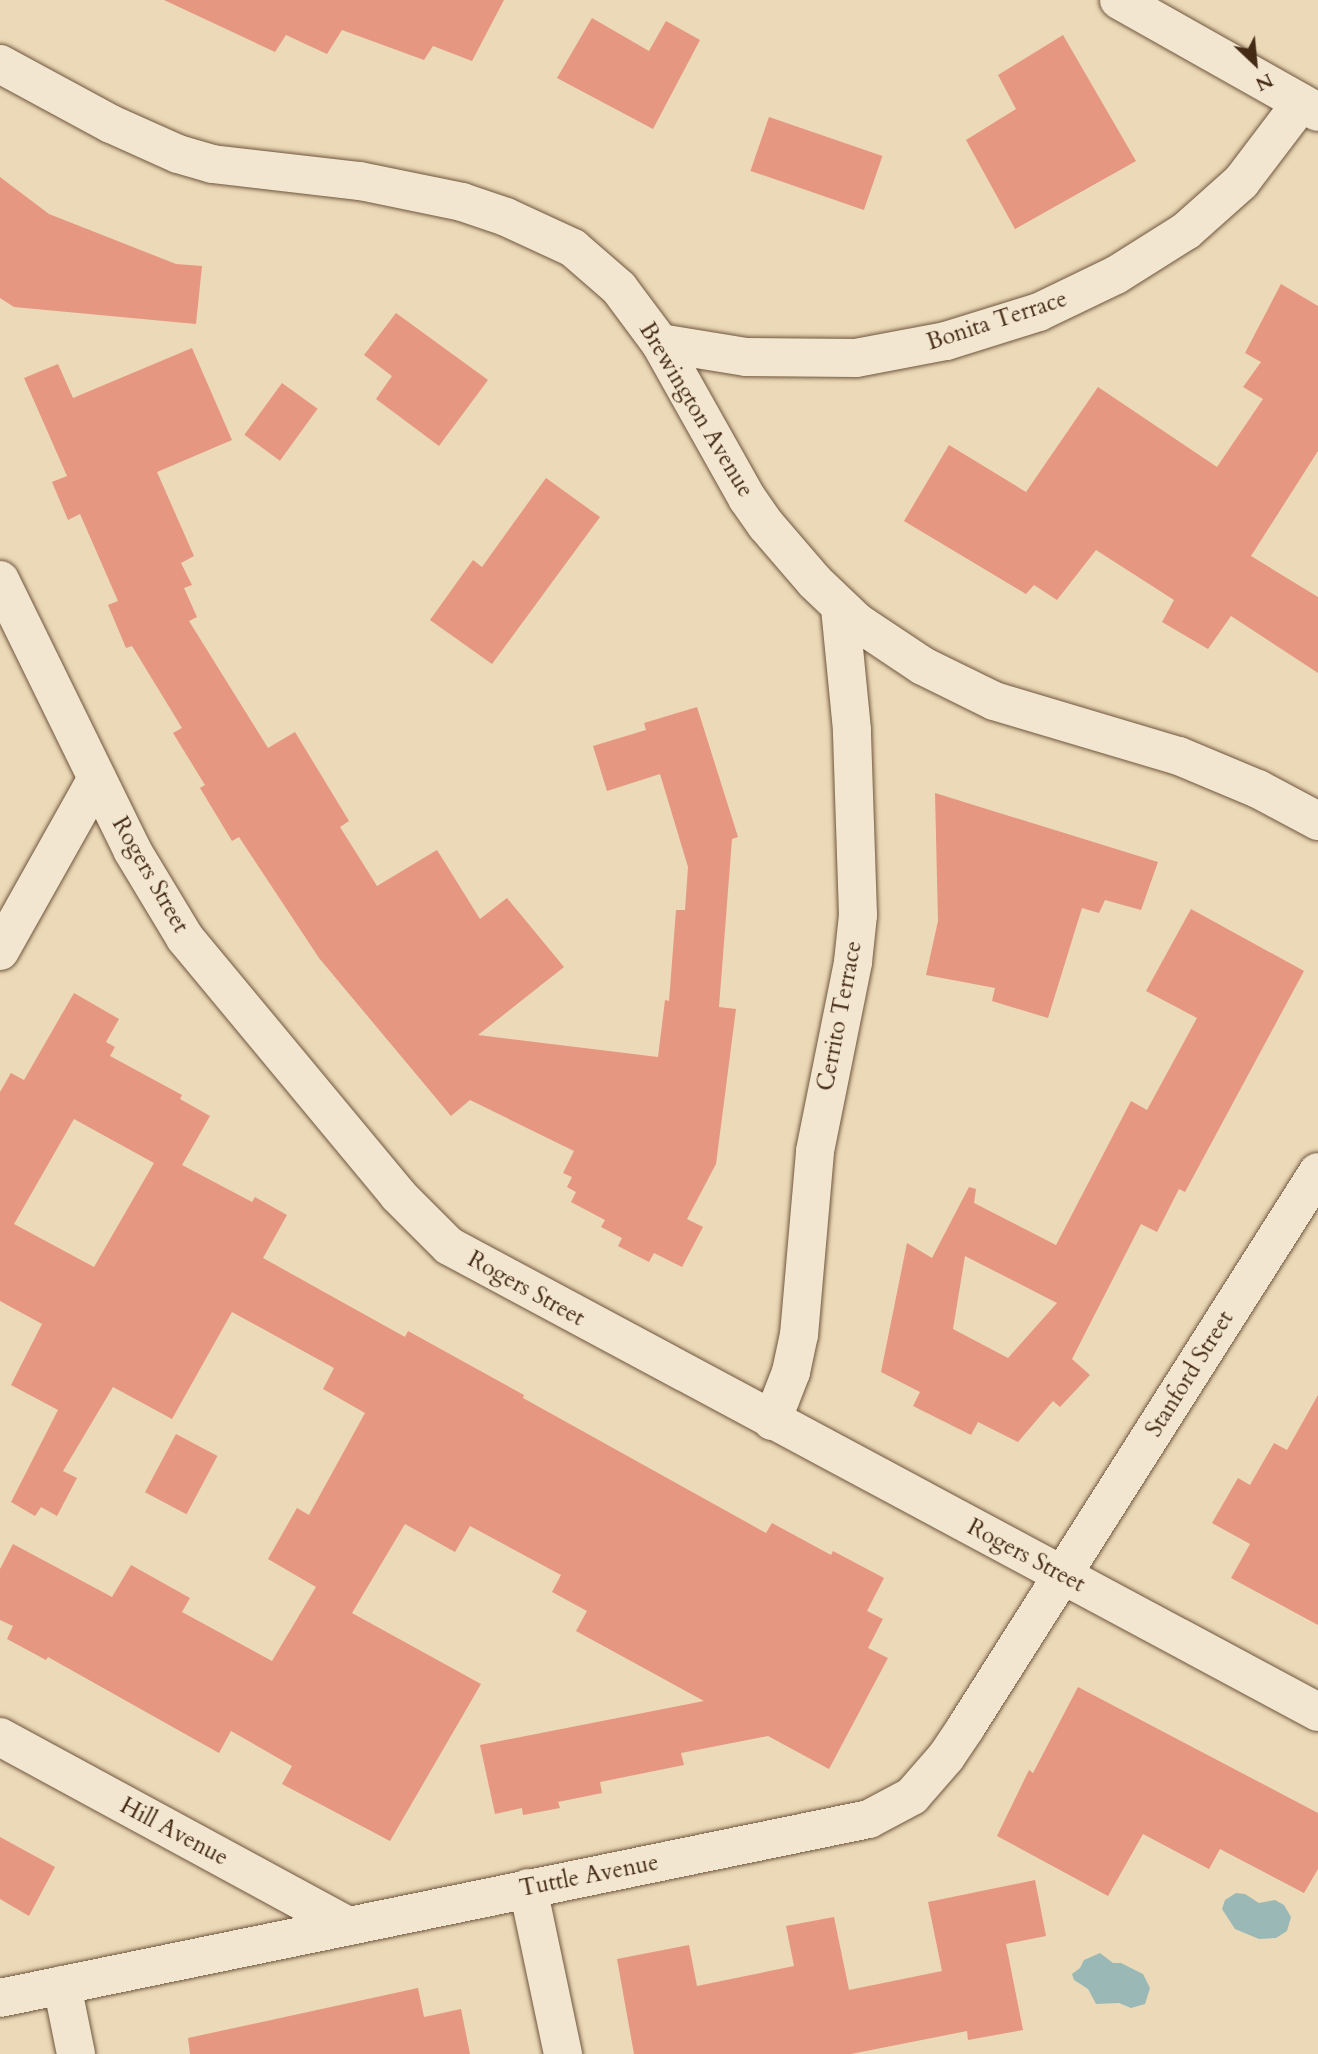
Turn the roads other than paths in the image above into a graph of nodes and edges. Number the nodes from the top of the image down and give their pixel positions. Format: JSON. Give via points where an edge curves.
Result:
{"nodes":[{"id":1,"x":1119,"y":0,"type":"edge"},
{"id":2,"x":0,"y":64,"type":"edge"},
{"id":3,"x":1310,"y":107,"type":"edge"},
{"id":4,"x":660,"y":343,"type":"junction"},
{"id":5,"x":0,"y":580,"type":"edge"},
{"id":6,"x":840,"y":607,"type":"junction"},
{"id":7,"x":97,"y":778,"type":"junction"},
{"id":8,"x":1318,"y":821,"type":"edge"},
{"id":9,"x":0,"y":951,"type":"edge"},
{"id":10,"x":1318,"y":1172,"type":"edge"},
{"id":11,"x":772,"y":1421,"type":"junction"},
{"id":12,"x":1062,"y":1575,"type":"junction"},
{"id":13,"x":1318,"y":1712,"type":"edge"},
{"id":14,"x":0,"y":1737,"type":"edge"},
{"id":15,"x":528,"y":1888,"type":"junction"},
{"id":16,"x":348,"y":1926,"type":"junction"},
{"id":17,"x":62,"y":1985,"type":"junction"},
{"id":18,"x":0,"y":1998,"type":"edge"},
{"id":19,"x":76,"y":2054,"type":"edge"},
{"id":20,"x":563,"y":2054,"type":"edge"}],
"edges":[{"from":1,"to":3,"type":"street"},
{"from":2,"to":4,"type":"street","name":"Brewington Avenue","via":[[178,154],[245,169],[411,190],[462,202],[544,233],[597,267]]},
{"from":3,"to":4,"type":"street","name":"Bonita Terrace","via":[[1241,182],[1186,231],[1116,275],[1039,312],[946,341],[856,358],[746,357]]},
{"from":4,"to":6,"type":"street","name":"Brewington Avenue","via":[[747,498],[789,553]]},
{"from":5,"to":7,"type":"street","name":"Rogers Street"},
{"from":6,"to":8,"type":"street","name":"Brewington Avenue","via":[[890,645],[956,684],[1041,717],[1222,772]]},
{"from":6,"to":11,"type":"street","name":"Cerrito Terrace","via":[[852,730],[858,915],[853,962],[815,1151],[799,1335],[792,1372]]},
{"from":7,"to":9,"type":"street"},
{"from":7,"to":11,"type":"street","name":"Rogers Street","via":[[132,850],[185,938],[398,1195],[449,1246]]},
{"from":10,"to":12,"type":"street","name":"Stanford Street"},
{"from":11,"to":12,"type":"street","name":"Rogers Street"},
{"from":12,"to":13,"type":"street","name":"Rogers Street"},
{"from":12,"to":15,"type":"street","name":"Tuttle Avenue","via":[[946,1757],[912,1796],[893,1808],[869,1819]]},
{"from":14,"to":16,"type":"street","name":"Hill Avenue"},
{"from":15,"to":16,"type":"street","name":"Tuttle Avenue"},
{"from":15,"to":20,"type":"street"},
{"from":16,"to":17,"type":"street","name":"Tuttle Avenue"},
{"from":17,"to":18,"type":"street","name":"Tuttle Avenue"},
{"from":17,"to":19,"type":"street"}]}
